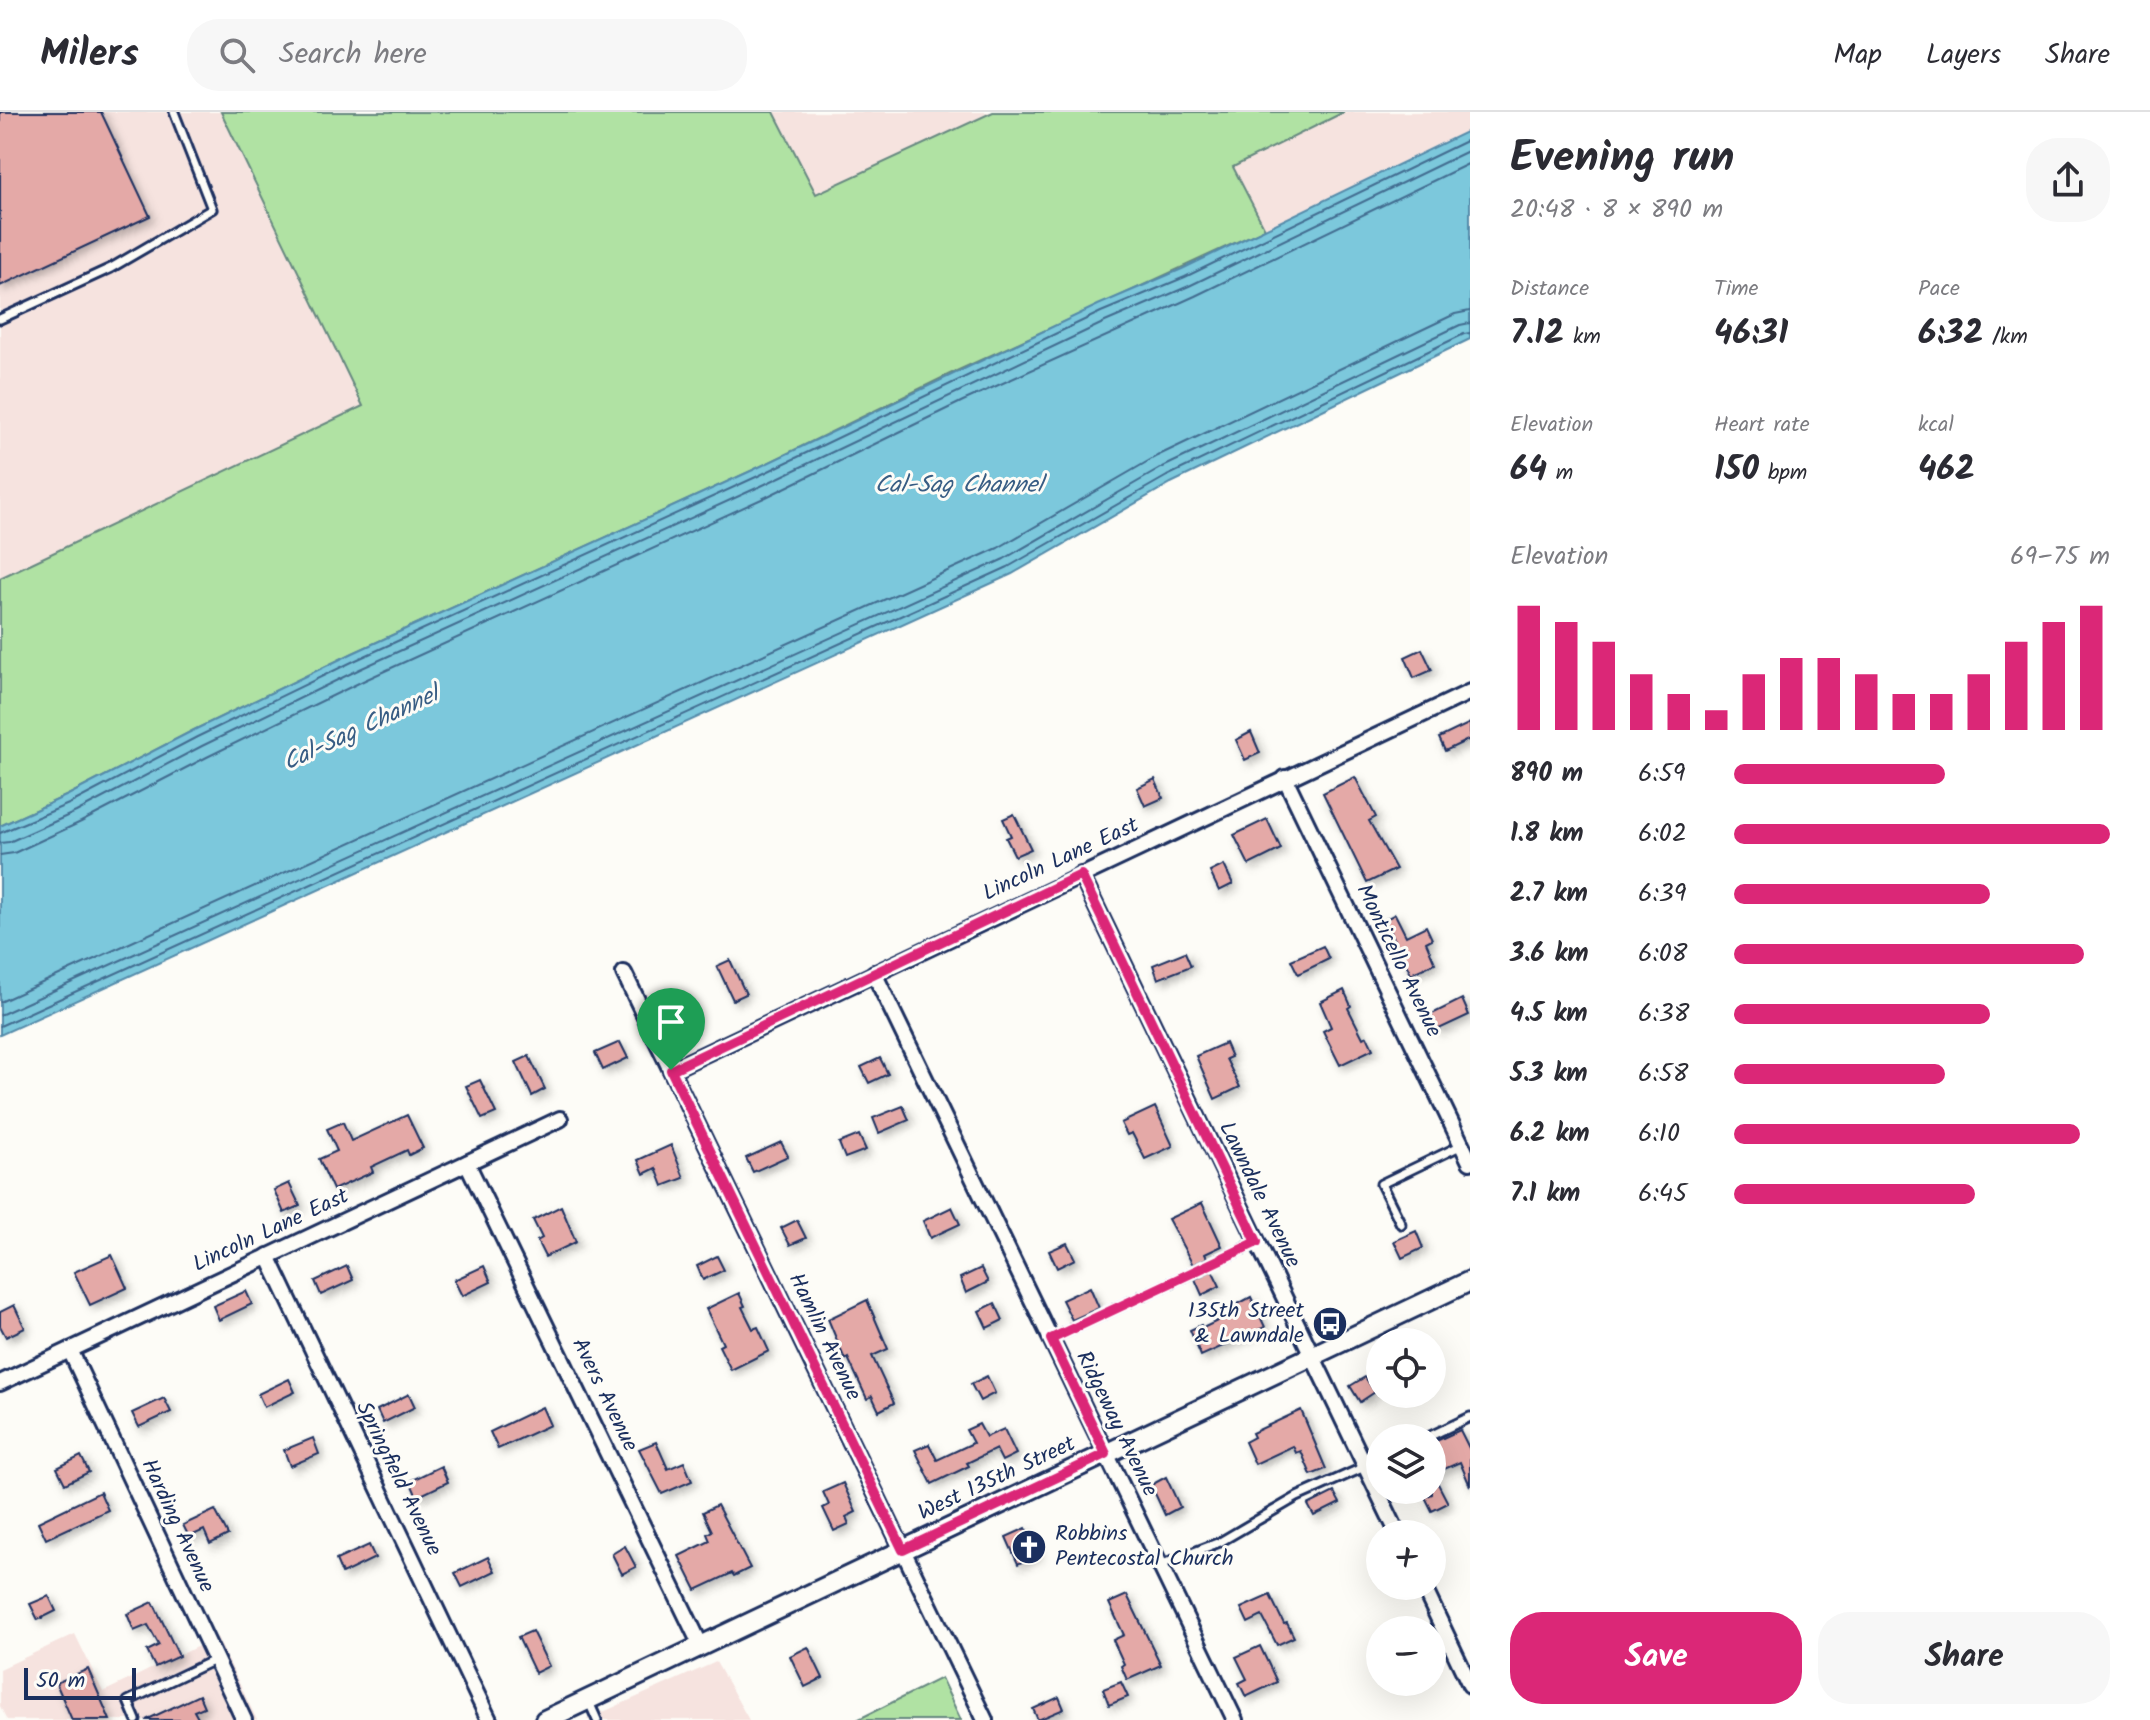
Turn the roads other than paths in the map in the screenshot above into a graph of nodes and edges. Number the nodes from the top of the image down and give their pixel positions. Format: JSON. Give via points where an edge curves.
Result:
{"nodes":[{"id":1,"x":174,"y":112,"type":"edge"},
{"id":2,"x":0,"y":319,"type":"edge"},
{"id":3,"x":1470,"y":692,"type":"edge"},
{"id":4,"x":1285,"y":778,"type":"junction"},
{"id":5,"x":1081,"y":875,"type":"junction"},
{"id":6,"x":624,"y":973,"type":"dead end"},
{"id":7,"x":874,"y":973,"type":"junction"},
{"id":8,"x":671,"y":1070,"type":"junction"},
{"id":9,"x":560,"y":1119,"type":"dead end"},
{"id":10,"x":1462,"y":1145,"type":"junction"},
{"id":11,"x":1470,"y":1162,"type":"edge"},
{"id":12,"x":467,"y":1163,"type":"junction"},
{"id":13,"x":1401,"y":1224,"type":"dead end"},
{"id":14,"x":1257,"y":1242,"type":"junction"},
{"id":15,"x":268,"y":1256,"type":"junction"},
{"id":16,"x":1470,"y":1281,"type":"edge"},
{"id":17,"x":1051,"y":1339,"type":"junction"},
{"id":18,"x":70,"y":1350,"type":"junction"},
{"id":19,"x":1312,"y":1356,"type":"junction"},
{"id":20,"x":0,"y":1383,"type":"edge"},
{"id":21,"x":1470,"y":1417,"type":"edge"},
{"id":22,"x":1446,"y":1428,"type":"edge"},
{"id":23,"x":1106,"y":1454,"type":"junction"},
{"id":24,"x":1365,"y":1467,"type":"junction"},
{"id":25,"x":1391,"y":1520,"type":"edge"},
{"id":26,"x":903,"y":1550,"type":"junction"},
{"id":27,"x":1160,"y":1565,"type":"junction"},
{"id":28,"x":1430,"y":1600,"type":"edge"},
{"id":29,"x":701,"y":1646,"type":"junction"},
{"id":30,"x":216,"y":1659,"type":"junction"},
{"id":31,"x":1470,"y":1685,"type":"edge"},
{"id":32,"x":588,"y":1700,"type":"junction"},
{"id":33,"x":239,"y":1718,"type":"edge"},
{"id":34,"x":136,"y":1720,"type":"edge"},
{"id":35,"x":489,"y":1720,"type":"edge"},
{"id":36,"x":545,"y":1720,"type":"edge"},
{"id":37,"x":597,"y":1720,"type":"edge"},
{"id":38,"x":985,"y":1720,"type":"edge"},
{"id":39,"x":1235,"y":1720,"type":"edge"}],
"edges":[{"from":1,"to":2,"type":"lane","via":[[212,209],[111,268]]},
{"from":3,"to":4,"type":"street","name":"Lincoln Lane East"},
{"from":4,"to":5,"type":"street","name":"Lincoln Lane East"},
{"from":4,"to":10,"type":"street","name":"Monticello Avenue"},
{"from":5,"to":7,"type":"street","name":"Lincoln Lane East"},
{"from":5,"to":14,"type":"street","name":"Lawndale Avenue"},
{"from":6,"to":8,"type":"street","name":"Hamlin Avenue"},
{"from":7,"to":8,"type":"street","name":"Lincoln Lane East"},
{"from":7,"to":17,"type":"street","name":"Ridgeway Avenue"},
{"from":8,"to":26,"type":"street","name":"Hamlin Avenue"},
{"from":9,"to":12,"type":"street","name":"Lincoln Lane East"},
{"from":10,"to":11,"type":"street","name":"Monticello Avenue"},
{"from":10,"to":13,"type":"lane","via":[[1381,1184]]},
{"from":12,"to":15,"type":"street","name":"Lincoln Lane East"},
{"from":12,"to":29,"type":"street","name":"Avers Avenue"},
{"from":14,"to":17,"type":"lane"},
{"from":14,"to":19,"type":"street","name":"Lawndale Avenue"},
{"from":15,"to":18,"type":"street","name":"Lincoln Lane East"},
{"from":15,"to":35,"type":"street","name":"Springfield Avenue"},
{"from":16,"to":19,"type":"street","name":"West 135th Street"},
{"from":17,"to":23,"type":"street","name":"Ridgeway Avenue"},
{"from":18,"to":20,"type":"street","name":"Lincoln Lane East"},
{"from":18,"to":30,"type":"street","name":"Harding Avenue"},
{"from":19,"to":23,"type":"street","name":"West 135th Street"},
{"from":19,"to":24,"type":"street","name":"Lawndale Avenue"},
{"from":21,"to":22,"type":"lane"},
{"from":23,"to":26,"type":"street","name":"West 135th Street"},
{"from":23,"to":27,"type":"street","name":"Ridgeway Avenue"},
{"from":24,"to":25,"type":"street","name":"Lawndale Avenue"},
{"from":24,"to":27,"type":"lane","via":[[1297,1497],[1209,1547]]},
{"from":26,"to":29,"type":"street","name":"West 135th Street"},
{"from":26,"to":38,"type":"street","name":"Hamlin Avenue"},
{"from":27,"to":39,"type":"street","name":"Ridgeway Avenue"},
{"from":28,"to":31,"type":"street"},
{"from":29,"to":32,"type":"street","name":"West 135th Street"},
{"from":30,"to":33,"type":"street","name":"Harding Avenue"},
{"from":30,"to":34,"type":"lane","via":[[128,1701]]},
{"from":32,"to":36,"type":"street","name":"West 135th Street"},
{"from":32,"to":37,"type":"lane"}]}
